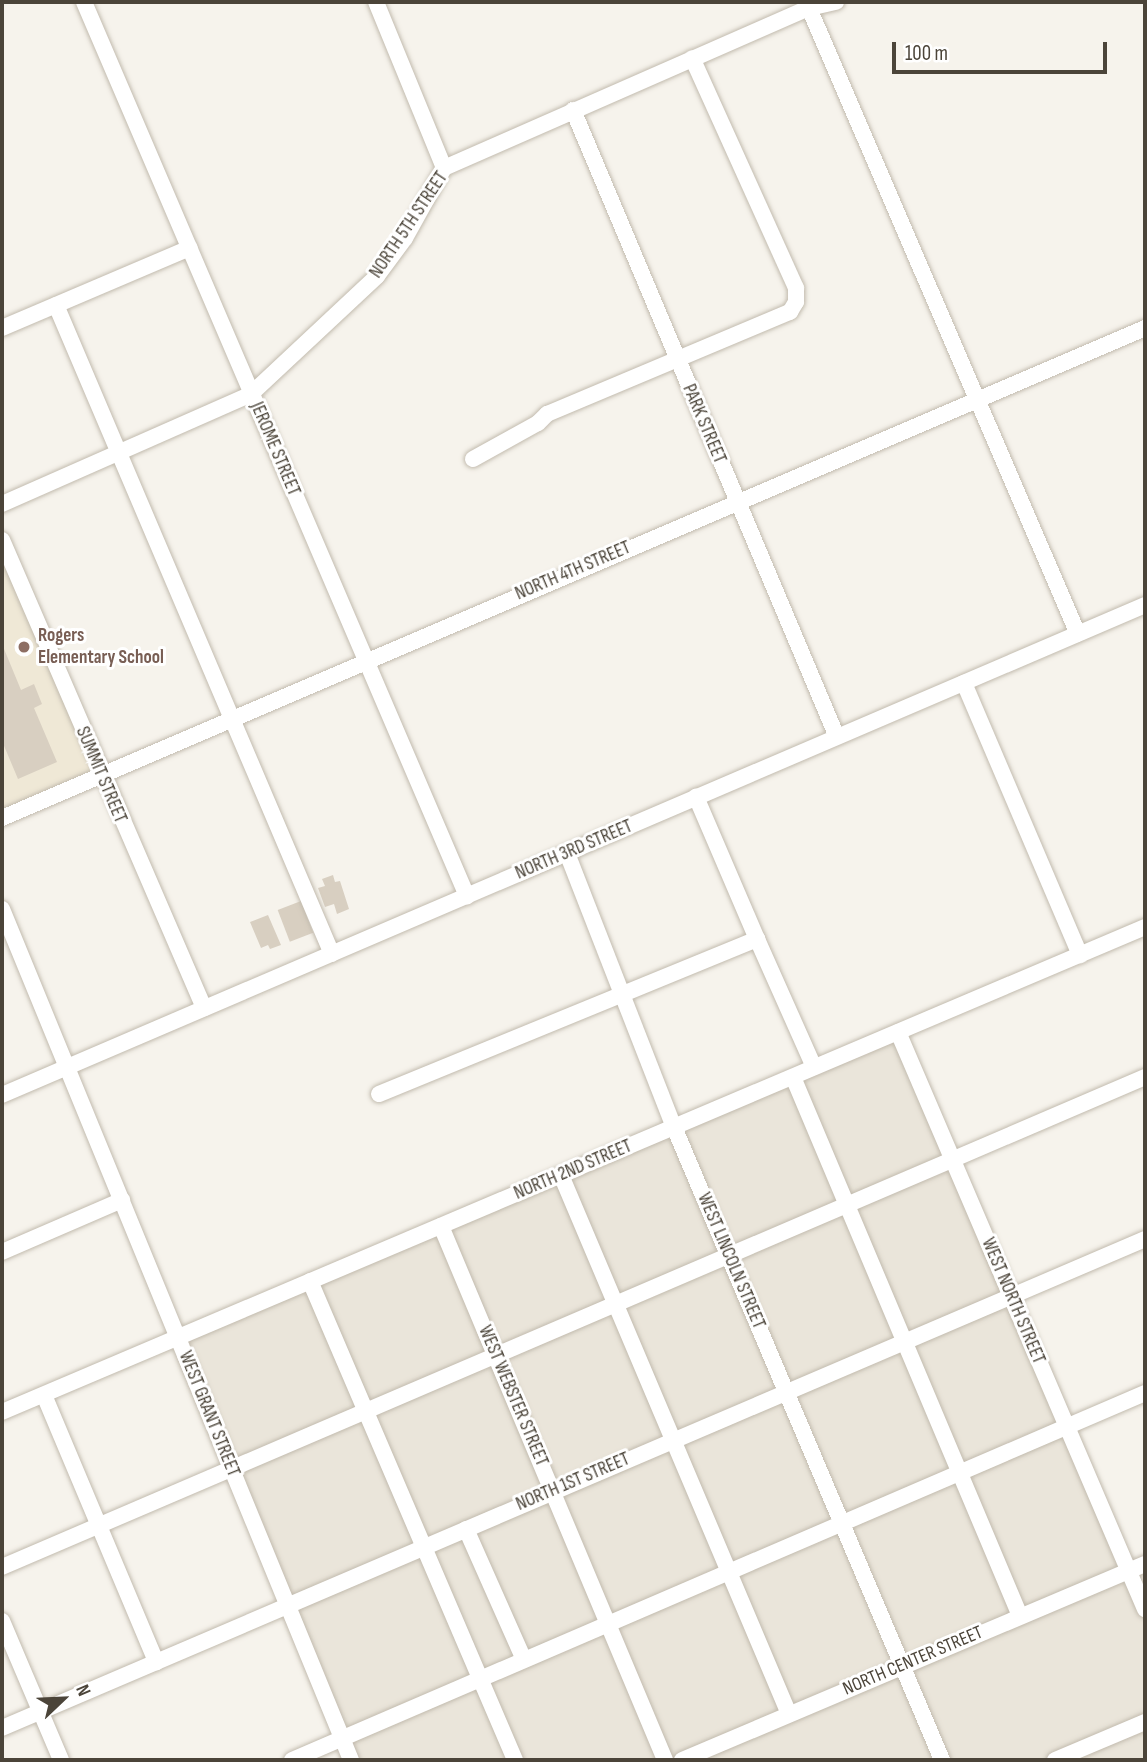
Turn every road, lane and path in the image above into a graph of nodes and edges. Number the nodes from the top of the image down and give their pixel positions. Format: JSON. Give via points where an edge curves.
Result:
{"nodes":[{"id":1,"x":84,"y":2,"type":"edge"},
{"id":2,"x":376,"y":2,"type":"edge"},
{"id":3,"x":836,"y":2,"type":"edge"},
{"id":4,"x":809,"y":8,"type":"junction"},
{"id":5,"x":692,"y":58,"type":"junction"},
{"id":6,"x":573,"y":110,"type":"junction"},
{"id":7,"x":444,"y":169,"type":"junction"},
{"id":8,"x":190,"y":248,"type":"junction"},
{"id":9,"x":56,"y":305,"type":"junction"},
{"id":10,"x":2,"y":328,"type":"edge"},
{"id":11,"x":1145,"y":328,"type":"edge"},
{"id":12,"x":677,"y":358,"type":"junction"},
{"id":13,"x":251,"y":394,"type":"junction"},
{"id":14,"x":977,"y":401,"type":"junction"},
{"id":15,"x":119,"y":453,"type":"junction"},
{"id":16,"x":473,"y":459,"type":"dead end"},
{"id":17,"x":737,"y":501,"type":"junction"},
{"id":18,"x":2,"y":504,"type":"edge"},
{"id":19,"x":2,"y":540,"type":"edge"},
{"id":20,"x":1145,"y":605,"type":"edge"},
{"id":21,"x":1078,"y":634,"type":"junction"},
{"id":22,"x":365,"y":660,"type":"junction"},
{"id":23,"x":964,"y":683,"type":"junction"},
{"id":24,"x":232,"y":719,"type":"junction"},
{"id":25,"x":837,"y":737,"type":"junction"},
{"id":26,"x":101,"y":775,"type":"junction"},
{"id":27,"x":696,"y":797,"type":"junction"},
{"id":28,"x":2,"y":818,"type":"edge"},
{"id":29,"x":567,"y":853,"type":"junction"},
{"id":30,"x":467,"y":896,"type":"junction"},
{"id":31,"x":2,"y":909,"type":"edge"},
{"id":32,"x":1145,"y":927,"type":"edge"},
{"id":33,"x":757,"y":939,"type":"junction"},
{"id":34,"x":332,"y":954,"type":"junction"},
{"id":35,"x":1080,"y":955,"type":"junction"},
{"id":36,"x":622,"y":993,"type":"junction"},
{"id":37,"x":204,"y":1008,"type":"junction"},
{"id":38,"x":898,"y":1032,"type":"junction"},
{"id":39,"x":67,"y":1067,"type":"junction"},
{"id":40,"x":814,"y":1068,"type":"junction"},
{"id":41,"x":793,"y":1077,"type":"junction"},
{"id":42,"x":1145,"y":1077,"type":"edge"},
{"id":43,"x":379,"y":1094,"type":"dead end"},
{"id":44,"x":2,"y":1095,"type":"edge"},
{"id":45,"x":674,"y":1127,"type":"junction"},
{"id":46,"x":953,"y":1160,"type":"junction"},
{"id":47,"x":561,"y":1175,"type":"junction"},
{"id":48,"x":122,"y":1200,"type":"junction"},
{"id":49,"x":847,"y":1205,"type":"junction"},
{"id":50,"x":441,"y":1226,"type":"junction"},
{"id":51,"x":1145,"y":1239,"type":"edge"},
{"id":52,"x":2,"y":1252,"type":"edge"},
{"id":53,"x":729,"y":1256,"type":"junction"},
{"id":54,"x":310,"y":1281,"type":"junction"},
{"id":55,"x":1011,"y":1296,"type":"junction"},
{"id":56,"x":615,"y":1304,"type":"junction"},
{"id":57,"x":178,"y":1337,"type":"junction"},
{"id":58,"x":904,"y":1341,"type":"junction"},
{"id":59,"x":495,"y":1354,"type":"junction"},
{"id":60,"x":786,"y":1390,"type":"junction"},
{"id":61,"x":1145,"y":1393,"type":"edge"},
{"id":62,"x":44,"y":1395,"type":"junction"},
{"id":63,"x":365,"y":1410,"type":"junction"},
{"id":64,"x":2,"y":1412,"type":"edge"},
{"id":65,"x":1067,"y":1427,"type":"junction"},
{"id":66,"x":673,"y":1439,"type":"junction"},
{"id":67,"x":231,"y":1468,"type":"junction"},
{"id":68,"x":960,"y":1474,"type":"junction"},
{"id":69,"x":552,"y":1491,"type":"junction"},
{"id":70,"x":843,"y":1525,"type":"junction"},
{"id":71,"x":97,"y":1526,"type":"junction"},
{"id":72,"x":466,"y":1529,"type":"junction"},
{"id":73,"x":424,"y":1547,"type":"junction"},
{"id":74,"x":1145,"y":1564,"type":"edge"},
{"id":75,"x":2,"y":1567,"type":"edge"},
{"id":76,"x":1130,"y":1571,"type":"junction"},
{"id":77,"x":730,"y":1573,"type":"junction"},
{"id":78,"x":288,"y":1605,"type":"junction"},
{"id":79,"x":1145,"y":1609,"type":"edge"},
{"id":80,"x":1020,"y":1616,"type":"junction"},
{"id":81,"x":2,"y":1621,"type":"edge"},
{"id":82,"x":609,"y":1625,"type":"junction"},
{"id":83,"x":521,"y":1653,"type":"dead end"},
{"id":84,"x":156,"y":1662,"type":"junction"},
{"id":85,"x":902,"y":1665,"type":"junction"},
{"id":86,"x":481,"y":1679,"type":"junction"},
{"id":87,"x":41,"y":1711,"type":"junction"},
{"id":88,"x":789,"y":1714,"type":"junction"},
{"id":89,"x":1145,"y":1721,"type":"edge"},
{"id":90,"x":2,"y":1728,"type":"edge"},
{"id":91,"x":342,"y":1738,"type":"junction"},
{"id":92,"x":61,"y":1760,"type":"edge"},
{"id":93,"x":292,"y":1760,"type":"edge"},
{"id":94,"x":351,"y":1760,"type":"edge"},
{"id":95,"x":515,"y":1760,"type":"edge"},
{"id":96,"x":665,"y":1760,"type":"edge"},
{"id":97,"x":682,"y":1760,"type":"edge"},
{"id":98,"x":942,"y":1760,"type":"edge"},
{"id":99,"x":1055,"y":1760,"type":"edge"}],
"edges":[{"from":1,"to":8,"type":"street","name":"JEROME STREET"},
{"from":2,"to":7,"type":"street"},
{"from":3,"to":4,"type":"street","name":"NORTH 5TH STREET"},
{"from":4,"to":5,"type":"street","name":"NORTH 5TH STREET"},
{"from":4,"to":14,"type":"street"},
{"from":5,"to":6,"type":"street","name":"NORTH 5TH STREET"},
{"from":5,"to":12,"type":"street","via":[[796,288],[796,302],[790,312]]},
{"from":6,"to":7,"type":"street","name":"NORTH 5TH STREET"},
{"from":6,"to":12,"type":"street","name":"PARK STREET"},
{"from":7,"to":13,"type":"street","name":"NORTH 5TH STREET","via":[[405,238],[377,276]]},
{"from":8,"to":9,"type":"street"},
{"from":8,"to":13,"type":"street","name":"JEROME STREET"},
{"from":9,"to":10,"type":"street"},
{"from":9,"to":15,"type":"street"},
{"from":11,"to":14,"type":"street","name":"NORTH 4TH STREET"},
{"from":12,"to":16,"type":"street","via":[[547,414],[538,424]]},
{"from":12,"to":17,"type":"street","name":"PARK STREET"},
{"from":13,"to":15,"type":"street","name":"NORTH 5TH STREET"},
{"from":13,"to":22,"type":"street","name":"JEROME STREET"},
{"from":14,"to":17,"type":"street","name":"NORTH 4TH STREET"},
{"from":14,"to":21,"type":"street"},
{"from":15,"to":18,"type":"street","name":"NORTH 5TH STREET"},
{"from":15,"to":24,"type":"street"},
{"from":17,"to":22,"type":"street","name":"NORTH 4TH STREET"},
{"from":17,"to":25,"type":"street","name":"PARK STREET"},
{"from":19,"to":26,"type":"street","name":"SUMMIT STREET"},
{"from":20,"to":21,"type":"street","name":"NORTH 3RD STREET"},
{"from":21,"to":23,"type":"street","name":"NORTH 3RD STREET"},
{"from":22,"to":24,"type":"street","name":"NORTH 4TH STREET"},
{"from":22,"to":30,"type":"street","name":"JEROME STREET"},
{"from":23,"to":25,"type":"street","name":"NORTH 3RD STREET"},
{"from":23,"to":35,"type":"street"},
{"from":24,"to":26,"type":"street","name":"NORTH 4TH STREET"},
{"from":24,"to":34,"type":"street"},
{"from":25,"to":27,"type":"street","name":"NORTH 3RD STREET"},
{"from":26,"to":28,"type":"street","name":"NORTH 4TH STREET"},
{"from":26,"to":37,"type":"street","name":"SUMMIT STREET"},
{"from":27,"to":29,"type":"street","name":"NORTH 3RD STREET"},
{"from":27,"to":33,"type":"street"},
{"from":29,"to":30,"type":"street","name":"NORTH 3RD STREET"},
{"from":29,"to":36,"type":"street","name":"WEST LINCOLN STREET"},
{"from":30,"to":34,"type":"street","name":"NORTH 3RD STREET"},
{"from":31,"to":39,"type":"street","name":"WEST GRANT STREET"},
{"from":32,"to":35,"type":"street","name":"NORTH 2ND STREET"},
{"from":33,"to":36,"type":"street"},
{"from":33,"to":40,"type":"street"},
{"from":34,"to":37,"type":"street","name":"NORTH 3RD STREET"},
{"from":35,"to":38,"type":"street","name":"NORTH 2ND STREET"},
{"from":36,"to":43,"type":"street"},
{"from":36,"to":45,"type":"street","name":"WEST LINCOLN STREET"},
{"from":37,"to":39,"type":"street","name":"NORTH 3RD STREET"},
{"from":38,"to":40,"type":"street","name":"NORTH 2ND STREET"},
{"from":38,"to":46,"type":"street","name":"WEST NORTH STREET"},
{"from":39,"to":44,"type":"street","name":"NORTH 3RD STREET"},
{"from":39,"to":48,"type":"street","name":"WEST GRANT STREET"},
{"from":40,"to":41,"type":"street","name":"NORTH 2ND STREET"},
{"from":41,"to":45,"type":"street","name":"NORTH 2ND STREET"},
{"from":41,"to":49,"type":"street"},
{"from":42,"to":46,"type":"street"},
{"from":45,"to":47,"type":"street","name":"NORTH 2ND STREET"},
{"from":45,"to":53,"type":"street","name":"WEST LINCOLN STREET"},
{"from":46,"to":49,"type":"street"},
{"from":46,"to":55,"type":"street","name":"WEST NORTH STREET"},
{"from":47,"to":50,"type":"street","name":"NORTH 2ND STREET"},
{"from":47,"to":56,"type":"street"},
{"from":48,"to":52,"type":"street"},
{"from":48,"to":57,"type":"street","name":"WEST GRANT STREET"},
{"from":49,"to":53,"type":"street"},
{"from":49,"to":58,"type":"street"},
{"from":50,"to":54,"type":"street","name":"NORTH 2ND STREET"},
{"from":50,"to":59,"type":"street","name":"WEST WEBSTER STREET"},
{"from":51,"to":55,"type":"street","name":"NORTH 1ST STREET"},
{"from":53,"to":56,"type":"street"},
{"from":53,"to":60,"type":"street","name":"WEST LINCOLN STREET"},
{"from":54,"to":57,"type":"street","name":"NORTH 2ND STREET"},
{"from":54,"to":63,"type":"street"},
{"from":55,"to":58,"type":"street","name":"NORTH 1ST STREET"},
{"from":55,"to":65,"type":"street","name":"WEST NORTH STREET"},
{"from":56,"to":59,"type":"street"},
{"from":56,"to":66,"type":"street"},
{"from":57,"to":62,"type":"street","name":"NORTH 2ND STREET"},
{"from":57,"to":67,"type":"street","name":"WEST GRANT STREET"},
{"from":58,"to":60,"type":"street","name":"NORTH 1ST STREET"},
{"from":58,"to":68,"type":"street"},
{"from":59,"to":63,"type":"street"},
{"from":59,"to":69,"type":"street","name":"WEST WEBSTER STREET"},
{"from":60,"to":66,"type":"street","name":"NORTH 1ST STREET"},
{"from":60,"to":70,"type":"street","name":"WEST LINCOLN STREET"},
{"from":61,"to":65,"type":"street"},
{"from":62,"to":64,"type":"street","name":"NORTH 2ND STREET"},
{"from":62,"to":71,"type":"street"},
{"from":63,"to":67,"type":"street"},
{"from":63,"to":73,"type":"street"},
{"from":65,"to":68,"type":"street"},
{"from":65,"to":76,"type":"street","name":"WEST NORTH STREET"},
{"from":66,"to":69,"type":"street","name":"NORTH 1ST STREET"},
{"from":66,"to":77,"type":"street"},
{"from":67,"to":71,"type":"street"},
{"from":67,"to":78,"type":"street","name":"WEST GRANT STREET"},
{"from":68,"to":70,"type":"street"},
{"from":68,"to":80,"type":"street"},
{"from":69,"to":72,"type":"street","name":"NORTH 1ST STREET"},
{"from":69,"to":82,"type":"street","name":"WEST WEBSTER STREET"},
{"from":70,"to":77,"type":"street"},
{"from":70,"to":85,"type":"street","name":"WEST LINCOLN STREET"},
{"from":71,"to":75,"type":"street"},
{"from":71,"to":84,"type":"street"},
{"from":72,"to":73,"type":"street","name":"NORTH 1ST STREET"},
{"from":72,"to":83,"type":"street"},
{"from":73,"to":78,"type":"street","name":"NORTH 1ST STREET"},
{"from":73,"to":86,"type":"street"},
{"from":74,"to":76,"type":"street","name":"NORTH CENTER STREET"},
{"from":76,"to":79,"type":"street","name":"WEST NORTH STREET"},
{"from":76,"to":80,"type":"street","name":"NORTH CENTER STREET"},
{"from":77,"to":82,"type":"street"},
{"from":77,"to":88,"type":"street"},
{"from":78,"to":84,"type":"street","name":"NORTH 1ST STREET"},
{"from":78,"to":91,"type":"street","name":"WEST GRANT STREET"},
{"from":80,"to":85,"type":"street","name":"NORTH CENTER STREET"},
{"from":81,"to":87,"type":"street"},
{"from":82,"to":86,"type":"street"},
{"from":82,"to":96,"type":"street","name":"WEST WEBSTER STREET"},
{"from":84,"to":87,"type":"street","name":"NORTH 1ST STREET"},
{"from":85,"to":88,"type":"street","name":"NORTH CENTER STREET"},
{"from":85,"to":98,"type":"street","name":"WEST LINCOLN STREET"},
{"from":86,"to":91,"type":"street"},
{"from":86,"to":95,"type":"street"},
{"from":87,"to":90,"type":"street","name":"NORTH 1ST STREET"},
{"from":87,"to":92,"type":"street"},
{"from":88,"to":97,"type":"street","name":"NORTH CENTER STREET"},
{"from":89,"to":99,"type":"street"},
{"from":91,"to":93,"type":"street"},
{"from":91,"to":94,"type":"street","name":"WEST GRANT STREET"}]}
